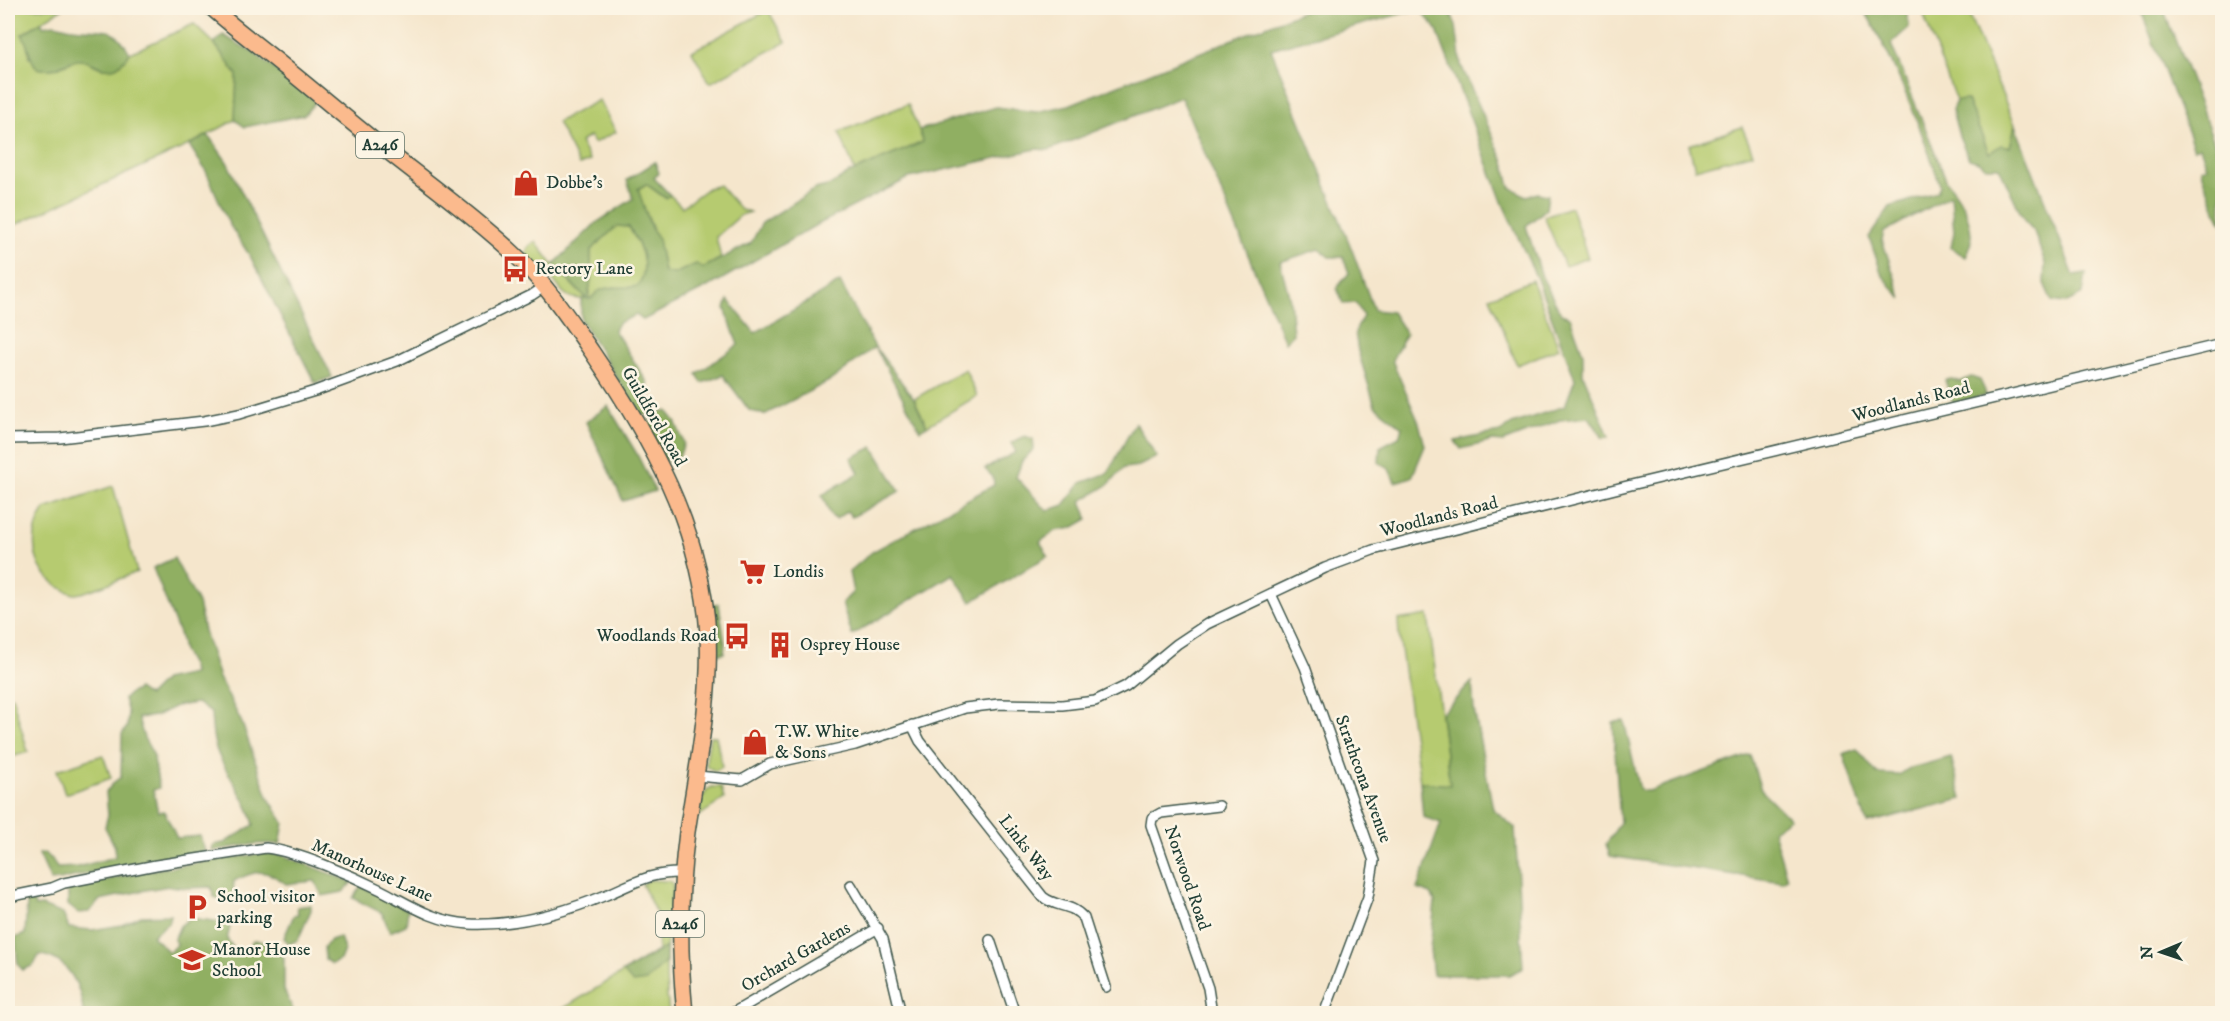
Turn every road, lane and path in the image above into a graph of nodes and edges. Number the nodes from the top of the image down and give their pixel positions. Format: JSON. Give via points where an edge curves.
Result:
{"nodes":[{"id":1,"x":212,"y":8,"type":"edge"},
{"id":2,"x":544,"y":287,"type":"junction"},
{"id":3,"x":2223,"y":344,"type":"edge"},
{"id":4,"x":8,"y":438,"type":"edge"},
{"id":5,"x":1271,"y":594,"type":"junction"},
{"id":6,"x":912,"y":724,"type":"junction"},
{"id":7,"x":697,"y":776,"type":"junction"},
{"id":8,"x":1219,"y":806,"type":"dead end"},
{"id":9,"x":683,"y":873,"type":"junction"},
{"id":10,"x":851,"y":885,"type":"dead end"},
{"id":11,"x":8,"y":897,"type":"edge"},
{"id":12,"x":878,"y":928,"type":"junction"},
{"id":13,"x":990,"y":940,"type":"dead end"},
{"id":14,"x":1106,"y":987,"type":"dead end"},
{"id":15,"x":685,"y":1014,"type":"edge"},
{"id":16,"x":731,"y":1014,"type":"edge"},
{"id":17,"x":901,"y":1014,"type":"edge"},
{"id":18,"x":1015,"y":1014,"type":"edge"},
{"id":19,"x":1212,"y":1014,"type":"edge"},
{"id":20,"x":1324,"y":1014,"type":"edge"}],
"edges":[{"from":1,"to":2,"type":"main road","name":"Guildford Road","number":"A246","via":[[469,216],[514,254]]},
{"from":2,"to":4,"type":"street","via":[[398,361],[239,414],[60,438]]},
{"from":2,"to":7,"type":"main road","name":"Guildford Road","number":"A246","via":[[634,417],[668,478],[689,531],[700,572],[708,634],[707,696]]},
{"from":3,"to":5,"type":"street","name":"Woodlands Road","via":[[1373,550]]},
{"from":5,"to":6,"type":"street","name":"Woodlands Road","via":[[1190,634],[1110,695],[1078,704],[982,705]]},
{"from":5,"to":20,"type":"street","name":"Strathcona Avenue","via":[[1305,667],[1374,861],[1368,897]]},
{"from":6,"to":7,"type":"street","name":"Woodlands Road","via":[[855,745],[770,764],[742,780]]},
{"from":6,"to":14,"type":"street","name":"Links Way","via":[[920,741],[1043,897],[1077,910],[1084,918]]},
{"from":7,"to":9,"type":"main road","name":"Guildford Road","number":"A246"},
{"from":8,"to":19,"type":"street","name":"Norwood Road","via":[[1161,813],[1152,818],[1151,825],[1208,988]]},
{"from":9,"to":11,"type":"street","name":"Manorhouse Lane","via":[[656,874],[566,910],[481,924],[451,922],[420,912],[358,879],[266,848],[156,865]]},
{"from":9,"to":15,"type":"main road","name":"Guildford Road","number":"A246","via":[[680,936]]},
{"from":10,"to":12,"type":"street","name":"Orchard Gardens"},
{"from":12,"to":16,"type":"street","name":"Orchard Gardens"},
{"from":12,"to":17,"type":"street","name":"Orchard Gardens","via":[[888,953]]},
{"from":13,"to":18,"type":"street"}]}
